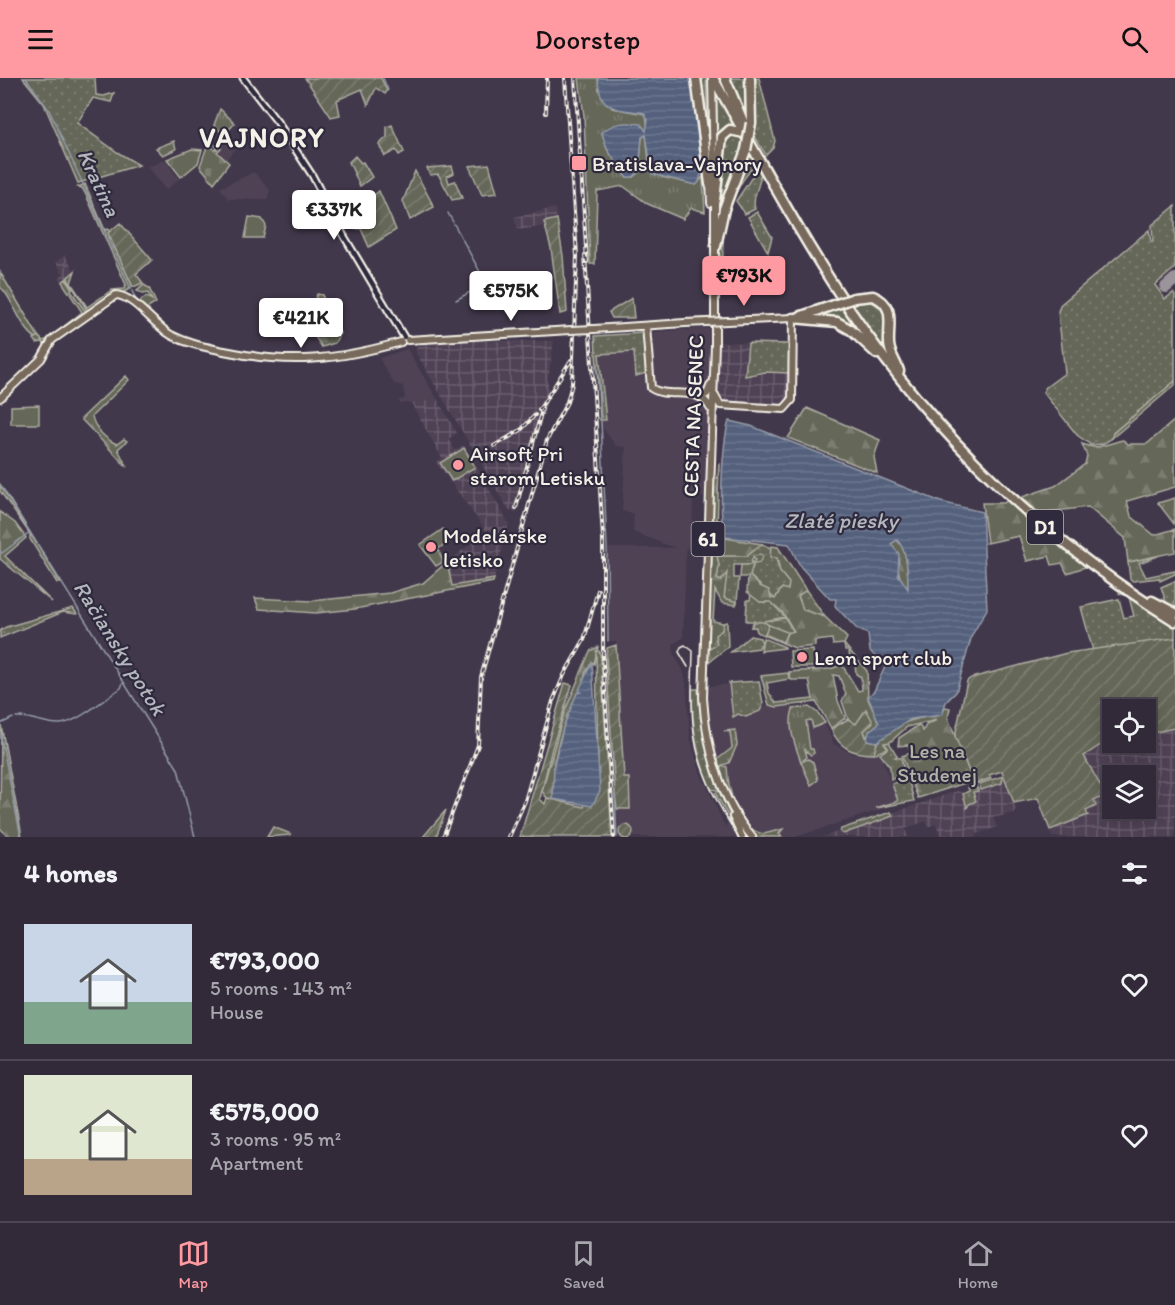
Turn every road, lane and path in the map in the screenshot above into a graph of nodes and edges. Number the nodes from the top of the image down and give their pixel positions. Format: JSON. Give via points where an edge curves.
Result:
{"nodes":[{"id":1,"x":243,"y":78,"type":"edge"},
{"id":2,"x":696,"y":78,"type":"edge"},
{"id":3,"x":712,"y":78,"type":"edge"},
{"id":4,"x":725,"y":78,"type":"edge"},
{"id":5,"x":750,"y":78,"type":"edge"},
{"id":6,"x":747,"y":129,"type":"junction"},
{"id":7,"x":710,"y":184,"type":"junction"},
{"id":8,"x":715,"y":200,"type":"junction"},
{"id":9,"x":716,"y":246,"type":"junction"},
{"id":10,"x":790,"y":321,"type":"junction"},
{"id":11,"x":655,"y":325,"type":"junction"},
{"id":12,"x":638,"y":326,"type":"junction"},
{"id":13,"x":646,"y":326,"type":"junction"},
{"id":14,"x":646,"y":333,"type":"junction"},
{"id":15,"x":405,"y":340,"type":"junction"},
{"id":16,"x":889,"y":365,"type":"junction"},
{"id":17,"x":899,"y":371,"type":"junction"},
{"id":18,"x":711,"y":384,"type":"junction"},
{"id":19,"x":714,"y":393,"type":"junction"},
{"id":20,"x":696,"y":396,"type":"junction"},
{"id":21,"x":0,"y":398,"type":"edge"},
{"id":22,"x":728,"y":407,"type":"junction"},
{"id":23,"x":710,"y":408,"type":"junction"},
{"id":24,"x":713,"y":416,"type":"junction"},
{"id":25,"x":1175,"y":617,"type":"edge"},
{"id":26,"x":747,"y":836,"type":"edge"}],
"edges":[{"from":1,"to":15,"type":"street","via":[[312,175]]},
{"from":2,"to":7,"type":"highway"},
{"from":3,"to":6,"type":"highway","number":"D1"},
{"from":3,"to":7,"type":"main road","name":"CESTA NA SENEC","number":"61"},
{"from":3,"to":8,"type":"main road","name":"CESTA NA SENEC","number":"61"},
{"from":4,"to":6,"type":"highway"},
{"from":5,"to":6,"type":"highway"},
{"from":6,"to":8,"type":"highway","via":[[730,130],[721,138]]},
{"from":6,"to":9,"type":"highway","bridge":true,"via":[[746,150]]},
{"from":6,"to":16,"type":"highway","number":"D1","via":[[821,265]]},
{"from":6,"to":17,"type":"highway","number":"D1","via":[[829,271]]},
{"from":7,"to":18,"type":"main road","name":"CESTA NA SENEC","number":"61"},
{"from":8,"to":9,"type":"main road","name":"CESTA NA SENEC","number":"61"},
{"from":9,"to":19,"type":"main road","name":"CESTA NA SENEC","number":"61"},
{"from":10,"to":11,"type":"main road","bridge":true},
{"from":10,"to":16,"type":"highway","via":[[831,320],[844,325]]},
{"from":10,"to":17,"type":"highway","bridge":true,"via":[[854,298],[873,296],[891,316],[889,345]]},
{"from":10,"to":22,"type":"main road","via":[[790,406]]},
{"from":11,"to":13,"type":"main road"},
{"from":11,"to":14,"type":"main road"},
{"from":12,"to":13,"type":"main road"},
{"from":12,"to":14,"type":"main road"},
{"from":12,"to":15,"type":"main road","bridge":true},
{"from":13,"to":14,"type":"main road"},
{"from":14,"to":20,"type":"main road","via":[[651,388]]},
{"from":15,"to":21,"type":"main road","via":[[330,359],[254,357],[177,338],[125,297],[110,296],[55,337],[41,359]]},
{"from":16,"to":25,"type":"highway","number":"D1","via":[[954,440],[1028,512],[1099,570]]},
{"from":17,"to":25,"type":"highway","number":"D1","via":[[1008,490],[1086,556]]},
{"from":18,"to":20,"type":"main road","via":[[707,394]]},
{"from":18,"to":23,"type":"main road","name":"CESTA NA SENEC","number":"61"},
{"from":19,"to":22,"type":"main road","via":[[718,404]]},
{"from":19,"to":24,"type":"main road","name":"CESTA NA SENEC","number":"61"},
{"from":20,"to":23,"type":"main road"},
{"from":22,"to":24,"type":"main road","via":[[717,409]]},
{"from":23,"to":26,"type":"main road","name":"CESTA NA SENEC","number":"61","via":[[700,695],[709,754],[723,796]]},
{"from":24,"to":26,"type":"main road","name":"CESTA NA SENEC","number":"61","via":[[703,705],[717,771]]}]}
